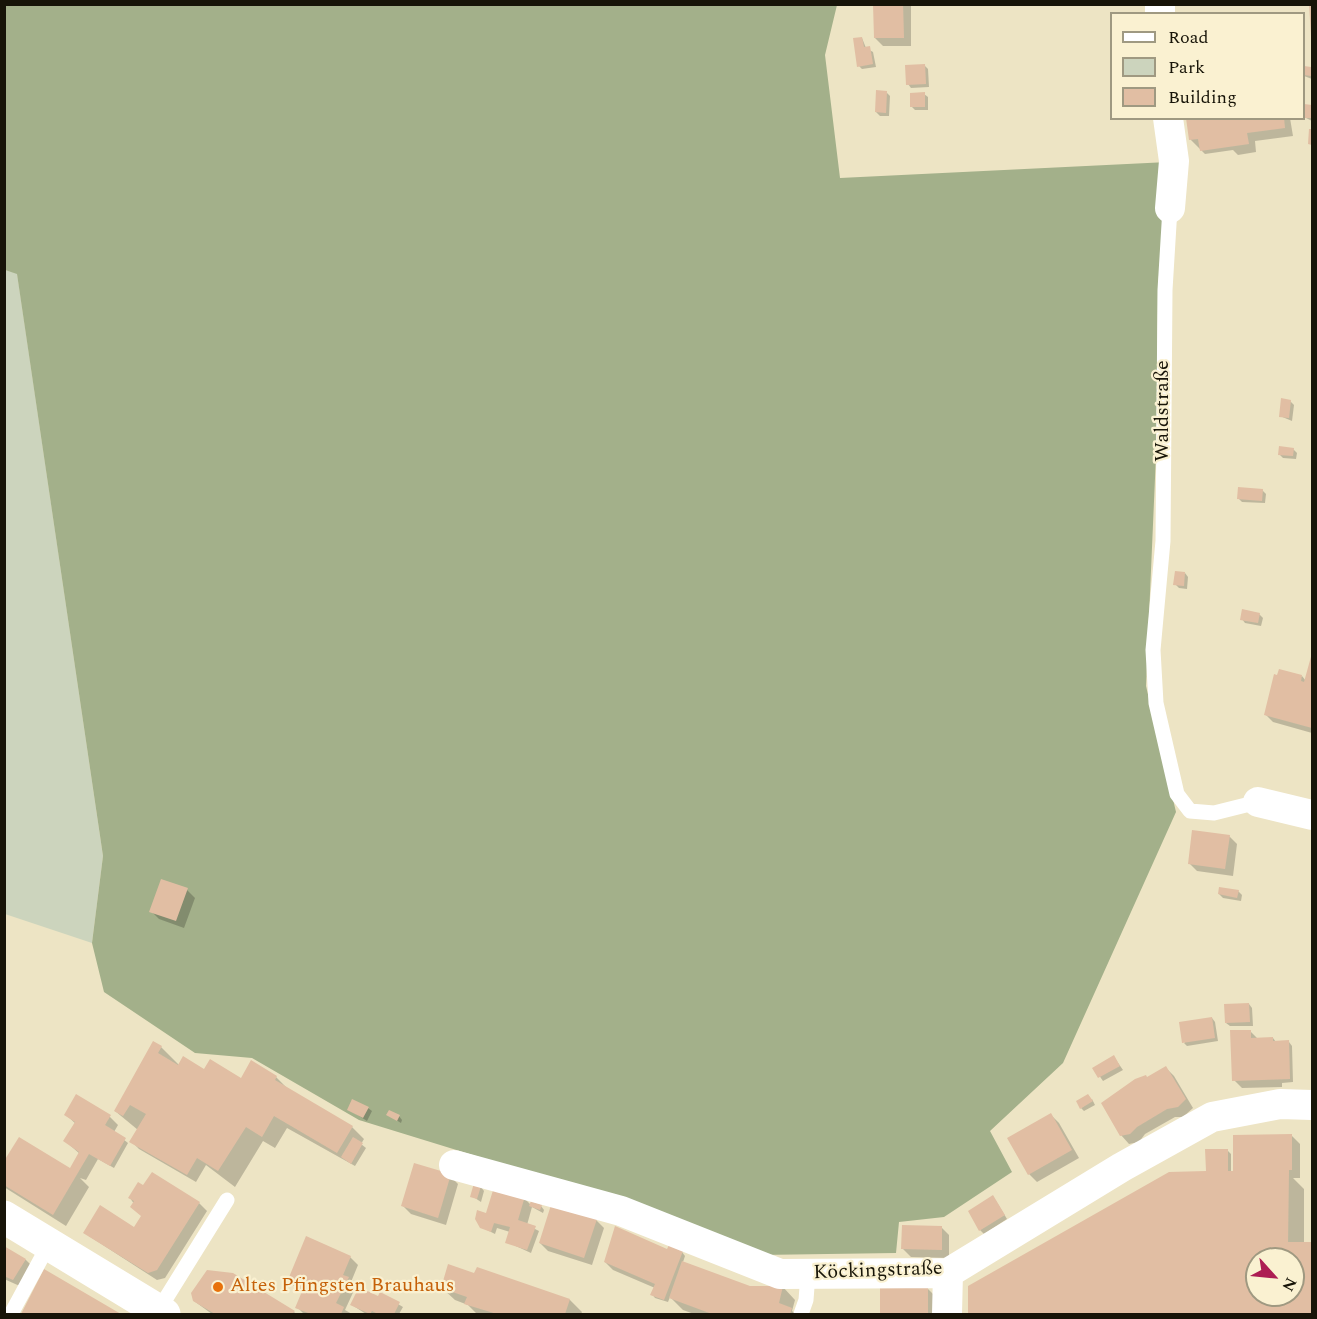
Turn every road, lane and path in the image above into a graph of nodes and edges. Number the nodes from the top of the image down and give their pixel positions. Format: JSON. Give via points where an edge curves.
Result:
{"nodes":[{"id":1,"x":1168,"y":120,"type":"edge"},
{"id":2,"x":1170,"y":208,"type":"joint"},
{"id":3,"x":1258,"y":802,"type":"joint"},
{"id":4,"x":1312,"y":814,"type":"edge"},
{"id":5,"x":1312,"y":1105,"type":"edge"},
{"id":6,"x":454,"y":1165,"type":"dead end"},
{"id":7,"x":226,"y":1200,"type":"dead end"},
{"id":8,"x":4,"y":1217,"type":"edge"},
{"id":9,"x":50,"y":1244,"type":"junction"},
{"id":10,"x":948,"y":1273,"type":"junction"},
{"id":11,"x":808,"y":1274,"type":"junction"},
{"id":12,"x":161,"y":1313,"type":"edge"},
{"id":13,"x":11,"y":1314,"type":"edge"},
{"id":14,"x":801,"y":1314,"type":"edge"},
{"id":15,"x":947,"y":1314,"type":"edge"}],
"edges":[{"from":1,"to":2,"type":"street","name":"Waldstraße","via":[[1174,161]]},
{"from":2,"to":3,"type":"lane","name":"Waldstraße","via":[[1165,290],[1163,541],[1153,650],[1156,703],[1178,794],[1190,811],[1214,813]]},
{"from":3,"to":4,"type":"street"},
{"from":5,"to":10,"type":"street","name":"Köckingstraße","via":[[1280,1104],[1212,1117]]},
{"from":6,"to":11,"type":"street","name":"Köckingstraße","via":[[621,1211],[780,1275]]},
{"from":7,"to":12,"type":"lane"},
{"from":8,"to":9,"type":"main road"},
{"from":9,"to":12,"type":"main road"},
{"from":9,"to":13,"type":"lane"},
{"from":10,"to":11,"type":"street","name":"Köckingstraße"},
{"from":10,"to":15,"type":"street"},
{"from":11,"to":14,"type":"lane"}]}
